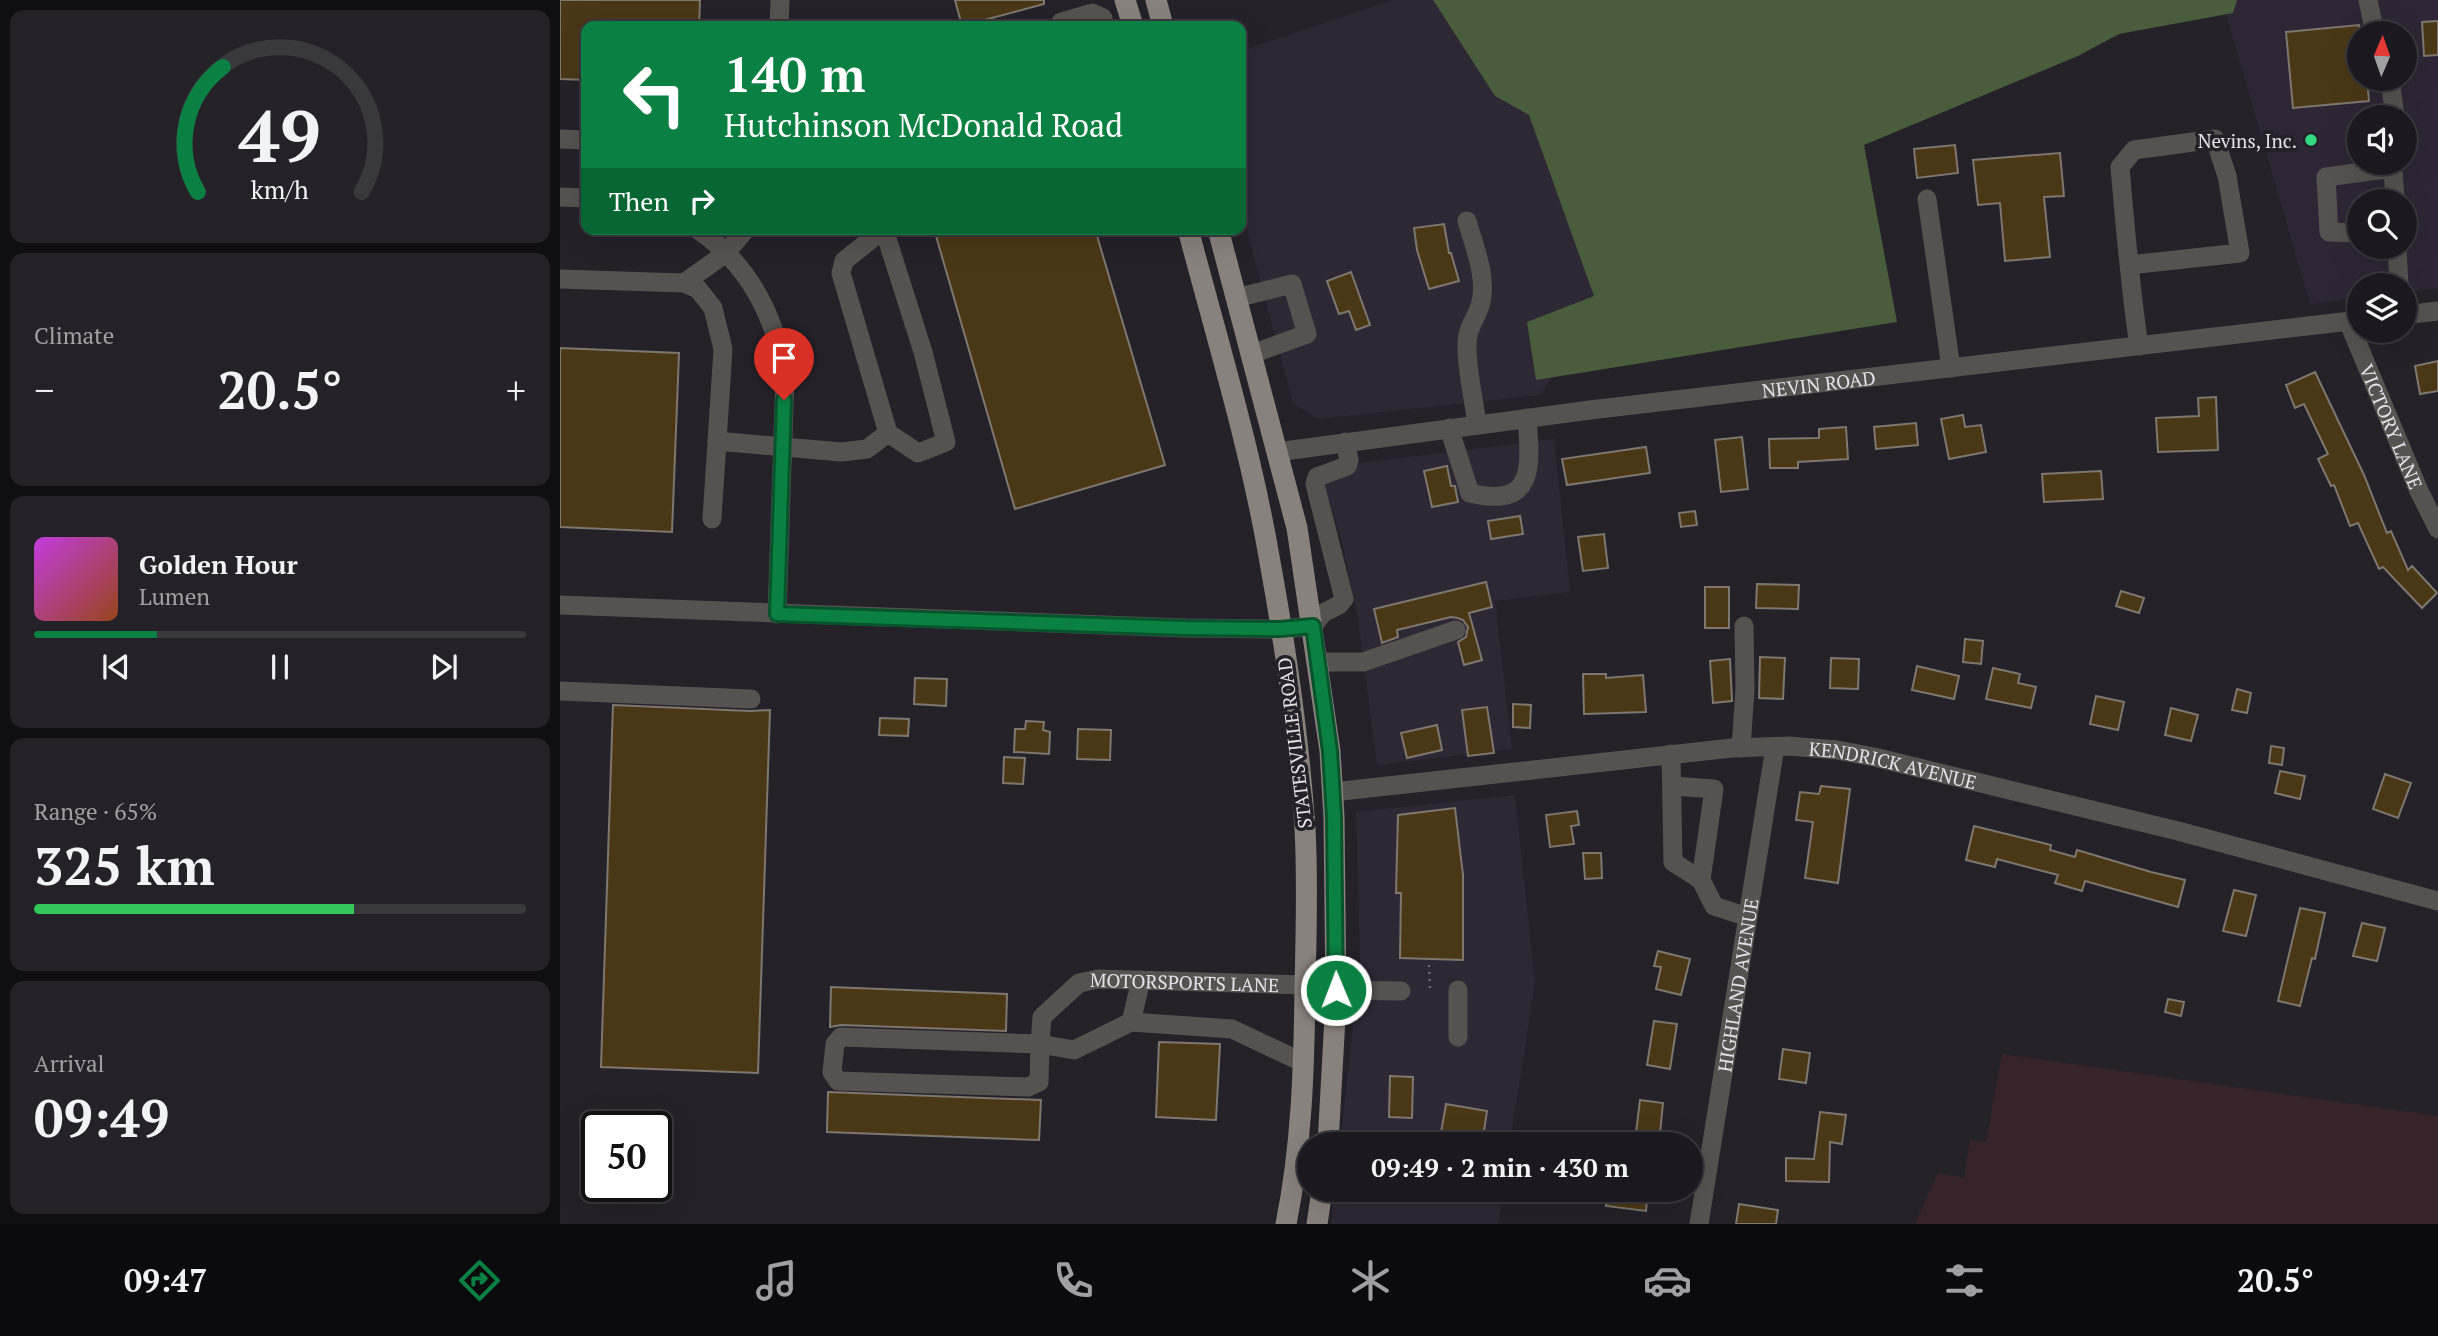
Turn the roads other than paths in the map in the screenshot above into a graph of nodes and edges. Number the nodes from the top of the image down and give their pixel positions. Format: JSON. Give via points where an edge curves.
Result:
{"nodes":[{"id":1,"x":780,"y":0,"type":"edge"},
{"id":2,"x":1156,"y":0,"type":"edge"},
{"id":3,"x":2368,"y":0,"type":"edge"},
{"id":4,"x":1129,"y":11,"type":"edge"},
{"id":5,"x":779,"y":21,"type":"edge"},
{"id":6,"x":1064,"y":21,"type":"edge"},
{"id":7,"x":1103,"y":21,"type":"edge"},
{"id":8,"x":1106,"y":21,"type":"edge"},
{"id":9,"x":1162,"y":21,"type":"edge"},
{"id":10,"x":2372,"y":21,"type":"edge"},
{"id":11,"x":560,"y":139,"type":"edge"},
{"id":12,"x":581,"y":141,"type":"edge"},
{"id":13,"x":2347,"y":173,"type":"edge"},
{"id":14,"x":560,"y":197,"type":"edge"},
{"id":15,"x":581,"y":198,"type":"edge"},
{"id":16,"x":1927,"y":200,"type":"dead end"},
{"id":17,"x":1467,"y":221,"type":"dead end"},
{"id":18,"x":2347,"y":233,"type":"edge"},
{"id":19,"x":704,"y":235,"type":"edge"},
{"id":20,"x":741,"y":235,"type":"edge"},
{"id":21,"x":876,"y":235,"type":"edge"},
{"id":22,"x":886,"y":235,"type":"edge"},
{"id":23,"x":1190,"y":235,"type":"edge"},
{"id":24,"x":1220,"y":235,"type":"edge"},
{"id":25,"x":726,"y":253,"type":"junction"},
{"id":26,"x":2129,"y":265,"type":"junction"},
{"id":27,"x":560,"y":279,"type":"edge"},
{"id":28,"x":684,"y":283,"type":"junction"},
{"id":29,"x":1237,"y":298,"type":"junction"},
{"id":30,"x":2438,"y":311,"type":"edge"},
{"id":31,"x":2417,"y":313,"type":"edge"},
{"id":32,"x":2347,"y":321,"type":"edge"},
{"id":33,"x":2363,"y":343,"type":"edge"},
{"id":34,"x":2139,"y":346,"type":"junction"},
{"id":35,"x":1252,"y":354,"type":"junction"},
{"id":36,"x":1951,"y":368,"type":"junction"},
{"id":37,"x":1527,"y":418,"type":"junction"},
{"id":38,"x":1478,"y":425,"type":"junction"},
{"id":39,"x":1449,"y":428,"type":"junction"},
{"id":40,"x":888,"y":433,"type":"junction"},
{"id":41,"x":717,"y":441,"type":"junction"},
{"id":42,"x":1345,"y":442,"type":"junction"},
{"id":43,"x":782,"y":448,"type":"junction"},
{"id":44,"x":1277,"y":452,"type":"junction"},
{"id":45,"x":1321,"y":510,"type":"junction"},
{"id":46,"x":1294,"y":517,"type":"junction"},
{"id":47,"x":712,"y":519,"type":"dead end"},
{"id":48,"x":2438,"y":529,"type":"edge"},
{"id":49,"x":560,"y":605,"type":"edge"},
{"id":50,"x":777,"y":614,"type":"junction"},
{"id":51,"x":1313,"y":626,"type":"junction"},
{"id":52,"x":1744,"y":626,"type":"dead end"},
{"id":53,"x":1280,"y":629,"type":"junction"},
{"id":54,"x":1456,"y":630,"type":"dead end"},
{"id":55,"x":1318,"y":662,"type":"junction"},
{"id":56,"x":560,"y":691,"type":"edge"},
{"id":57,"x":751,"y":699,"type":"dead end"},
{"id":58,"x":1775,"y":747,"type":"junction"},
{"id":59,"x":1741,"y":748,"type":"junction"},
{"id":60,"x":1671,"y":754,"type":"junction"},
{"id":61,"x":1673,"y":786,"type":"junction"},
{"id":62,"x":1333,"y":792,"type":"junction"},
{"id":63,"x":1701,"y":880,"type":"junction"},
{"id":64,"x":2438,"y":901,"type":"edge"},
{"id":65,"x":1748,"y":917,"type":"junction"},
{"id":66,"x":1141,"y":980,"type":"junction"},
{"id":67,"x":1305,"y":985,"type":"junction"},
{"id":68,"x":1336,"y":990,"type":"junction"},
{"id":69,"x":1458,"y":990,"type":"dead end"},
{"id":70,"x":1401,"y":991,"type":"dead end"},
{"id":71,"x":1131,"y":1023,"type":"junction"},
{"id":72,"x":1458,"y":1037,"type":"dead end"},
{"id":73,"x":1040,"y":1044,"type":"junction"},
{"id":74,"x":1304,"y":1063,"type":"junction"},
{"id":75,"x":1329,"y":1132,"type":"edge"},
{"id":76,"x":1320,"y":1202,"type":"edge"},
{"id":77,"x":1286,"y":1224,"type":"edge"},
{"id":78,"x":1317,"y":1224,"type":"edge"},
{"id":79,"x":1699,"y":1224,"type":"edge"}],
"edges":[{"from":1,"to":5,"type":"street"},
{"from":2,"to":9,"type":"main road"},
{"from":3,"to":10,"type":"street"},
{"from":4,"to":8,"type":"street"},
{"from":6,"to":7,"type":"street","via":[[1092,13]]},
{"from":11,"to":12,"type":"street"},
{"from":13,"to":18,"type":"street","via":[[2326,177],[2329,232]]},
{"from":14,"to":15,"type":"street"},
{"from":16,"to":36,"type":"street"},
{"from":17,"to":38,"type":"street","via":[[1483,286],[1466,346]]},
{"from":19,"to":25,"type":"street"},
{"from":20,"to":25,"type":"street"},
{"from":21,"to":40,"type":"street","via":[[844,261],[841,273]]},
{"from":22,"to":40,"type":"street","via":[[946,442],[918,453]]},
{"from":23,"to":53,"type":"main road","name":"STATESVILLE ROAD","via":[[1241,427]]},
{"from":24,"to":29,"type":"main road","name":"STATESVILLE ROAD"},
{"from":25,"to":28,"type":"street"},
{"from":25,"to":43,"type":"street","via":[[751,281],[778,341],[785,376]]},
{"from":26,"to":26,"type":"street","via":[[2120,167],[2134,150],[2214,139],[2227,176],[2240,253]]},
{"from":26,"to":34,"type":"street"},
{"from":27,"to":28,"type":"street"},
{"from":28,"to":41,"type":"street","via":[[698,289],[713,308],[720,329],[723,349]]},
{"from":29,"to":35,"type":"main road","name":"STATESVILLE ROAD"},
{"from":29,"to":35,"type":"street","via":[[1292,284],[1307,334]]},
{"from":30,"to":31,"type":"street"},
{"from":32,"to":34,"type":"street","name":"NEVIN ROAD"},
{"from":33,"to":48,"type":"street","name":"VICTORY LANE"},
{"from":34,"to":36,"type":"street","name":"NEVIN ROAD"},
{"from":35,"to":44,"type":"main road","name":"STATESVILLE ROAD"},
{"from":36,"to":37,"type":"street","name":"NEVIN ROAD"},
{"from":37,"to":38,"type":"street","name":"NEVIN ROAD"},
{"from":37,"to":39,"type":"street","via":[[1530,458],[1523,486],[1512,494],[1490,498],[1470,493]]},
{"from":38,"to":39,"type":"street","name":"NEVIN ROAD"},
{"from":39,"to":42,"type":"street","name":"NEVIN ROAD"},
{"from":40,"to":43,"type":"street","via":[[867,449]]},
{"from":41,"to":43,"type":"street"},
{"from":41,"to":47,"type":"street"},
{"from":42,"to":44,"type":"street","name":"NEVIN ROAD"},
{"from":42,"to":45,"type":"street","via":[[1347,466],[1317,477],[1315,490]]},
{"from":43,"to":50,"type":"street"},
{"from":44,"to":46,"type":"main road","name":"STATESVILLE ROAD"},
{"from":45,"to":46,"type":"street"},
{"from":45,"to":51,"type":"street","via":[[1344,599],[1322,613]]},
{"from":46,"to":51,"type":"main road","name":"STATESVILLE ROAD"},
{"from":49,"to":50,"type":"street"},
{"from":50,"to":53,"type":"street"},
{"from":51,"to":53,"type":"street"},
{"from":51,"to":55,"type":"main road","name":"STATESVILLE ROAD"},
{"from":52,"to":59,"type":"street"},
{"from":53,"to":67,"type":"main road","name":"STATESVILLE ROAD","via":[[1305,832]]},
{"from":54,"to":55,"type":"street","via":[[1363,662]]},
{"from":55,"to":62,"type":"main road","name":"STATESVILLE ROAD"},
{"from":56,"to":57,"type":"street"},
{"from":58,"to":59,"type":"street","name":"KENDRICK AVENUE"},
{"from":58,"to":64,"type":"street","name":"KENDRICK AVENUE","via":[[1837,750],[1950,774]]},
{"from":58,"to":65,"type":"street","name":"HIGHLAND AVENUE"},
{"from":59,"to":60,"type":"street","name":"KENDRICK AVENUE"},
{"from":60,"to":61,"type":"street"},
{"from":60,"to":62,"type":"street","name":"KENDRICK AVENUE"},
{"from":61,"to":63,"type":"street","via":[[1673,862]]},
{"from":61,"to":63,"type":"street","via":[[1714,789]]},
{"from":62,"to":68,"type":"main road","name":"STATESVILLE ROAD"},
{"from":63,"to":65,"type":"street","via":[[1714,906]]},
{"from":65,"to":79,"type":"street","name":"HIGHLAND AVENUE"},
{"from":66,"to":67,"type":"street","name":"MOTORSPORTS LANE"},
{"from":66,"to":71,"type":"street"},
{"from":66,"to":73,"type":"street","name":"MOTORSPORTS LANE","via":[[1098,979],[1079,984],[1042,1017]]},
{"from":67,"to":74,"type":"main road","name":"STATESVILLE ROAD"},
{"from":68,"to":70,"type":"street"},
{"from":68,"to":75,"type":"main road","name":"STATESVILLE ROAD"},
{"from":69,"to":72,"type":"street"},
{"from":71,"to":73,"type":"street","via":[[1074,1050]]},
{"from":71,"to":74,"type":"street","via":[[1232,1029]]},
{"from":73,"to":73,"type":"street","name":"MOTORSPORTS LANE","via":[[841,1037],[835,1044],[832,1072],[838,1081],[1028,1087],[1039,1082]]},
{"from":74,"to":77,"type":"main road","name":"STATESVILLE ROAD","via":[[1296,1173]]},
{"from":76,"to":78,"type":"main road"}]}
